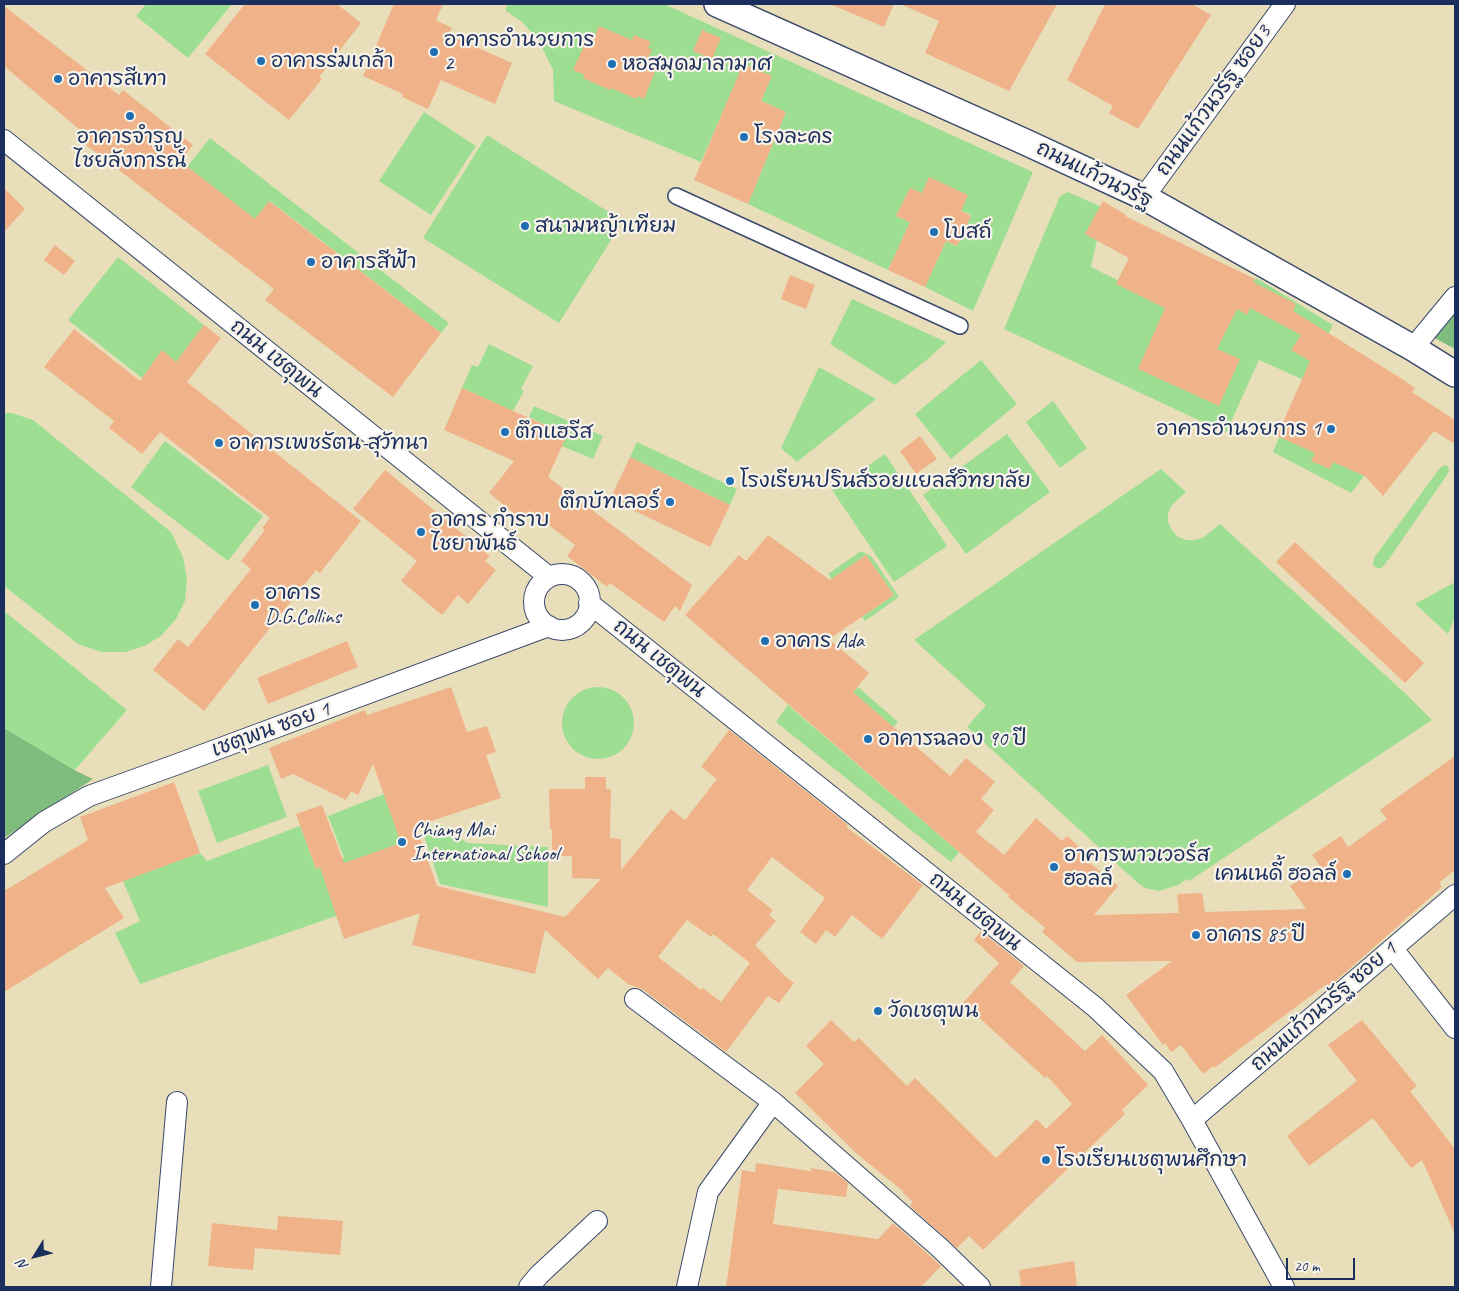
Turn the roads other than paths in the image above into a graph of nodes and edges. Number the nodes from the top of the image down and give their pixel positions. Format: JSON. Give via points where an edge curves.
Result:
{"nodes":[{"id":1,"x":717,"y":4,"type":"edge"},
{"id":2,"x":1285,"y":4,"type":"edge"},
{"id":3,"x":4,"y":140,"type":"edge"},
{"id":4,"x":676,"y":196,"type":"dead end"},
{"id":5,"x":1144,"y":197,"type":"junction"},
{"id":6,"x":1455,"y":297,"type":"edge"},
{"id":7,"x":960,"y":326,"type":"dead end"},
{"id":8,"x":1413,"y":348,"type":"junction"},
{"id":9,"x":1455,"y":374,"type":"edge"},
{"id":10,"x":549,"y":577,"type":"junction"},
{"id":11,"x":589,"y":603,"type":"junction"},
{"id":12,"x":549,"y":626,"type":"junction"},
{"id":13,"x":4,"y":854,"type":"edge"},
{"id":14,"x":1455,"y":895,"type":"edge"},
{"id":15,"x":1393,"y":949,"type":"junction"},
{"id":16,"x":635,"y":999,"type":"dead end"},
{"id":17,"x":1455,"y":1028,"type":"edge"},
{"id":18,"x":177,"y":1102,"type":"dead end"},
{"id":19,"x":773,"y":1102,"type":"junction"},
{"id":20,"x":1192,"y":1120,"type":"junction"},
{"id":21,"x":597,"y":1221,"type":"dead end"},
{"id":22,"x":161,"y":1287,"type":"edge"},
{"id":23,"x":529,"y":1287,"type":"edge"},
{"id":24,"x":687,"y":1287,"type":"edge"},
{"id":25,"x":980,"y":1287,"type":"edge"},
{"id":26,"x":1284,"y":1287,"type":"edge"}],
"edges":[{"from":1,"to":5,"type":"street","name":"ถนนแก้วนวรัฐ"},
{"from":2,"to":5,"type":"street","name":"ถนนแก้วนวรัฐ ซอย3"},
{"from":3,"to":10,"type":"street","name":"ถนน เชตุพน"},
{"from":4,"to":7,"type":"street"},
{"from":5,"to":8,"type":"street","name":"ถนนแก้วนวรัฐ"},
{"from":6,"to":8,"type":"street"},
{"from":8,"to":9,"type":"street","name":"ถนนแก้วนวรัฐ"},
{"from":10,"to":11,"type":"street","via":[[558,574],[575,577],[587,591]]},
{"from":10,"to":12,"type":"street","via":[[536,590],[534,609]]},
{"from":11,"to":12,"type":"street","via":[[579,624],[563,630]]},
{"from":11,"to":20,"type":"street","name":"ถนน เชตุพน","via":[[1096,1007],[1163,1071]]},
{"from":12,"to":13,"type":"street","name":"เชตุพน ซอย 1","via":[[89,796],[44,822]]},
{"from":14,"to":15,"type":"street","name":"ถนนแก้วนวรัฐ ซอย 1"},
{"from":15,"to":17,"type":"street"},
{"from":15,"to":20,"type":"street","name":"ถนนแก้วนวรัฐ ซอย 1"},
{"from":16,"to":19,"type":"street"},
{"from":18,"to":22,"type":"street"},
{"from":19,"to":24,"type":"street","via":[[708,1192]]},
{"from":19,"to":25,"type":"street"},
{"from":20,"to":26,"type":"street","name":"ถนน เชตุพน"},
{"from":21,"to":23,"type":"street"}]}
